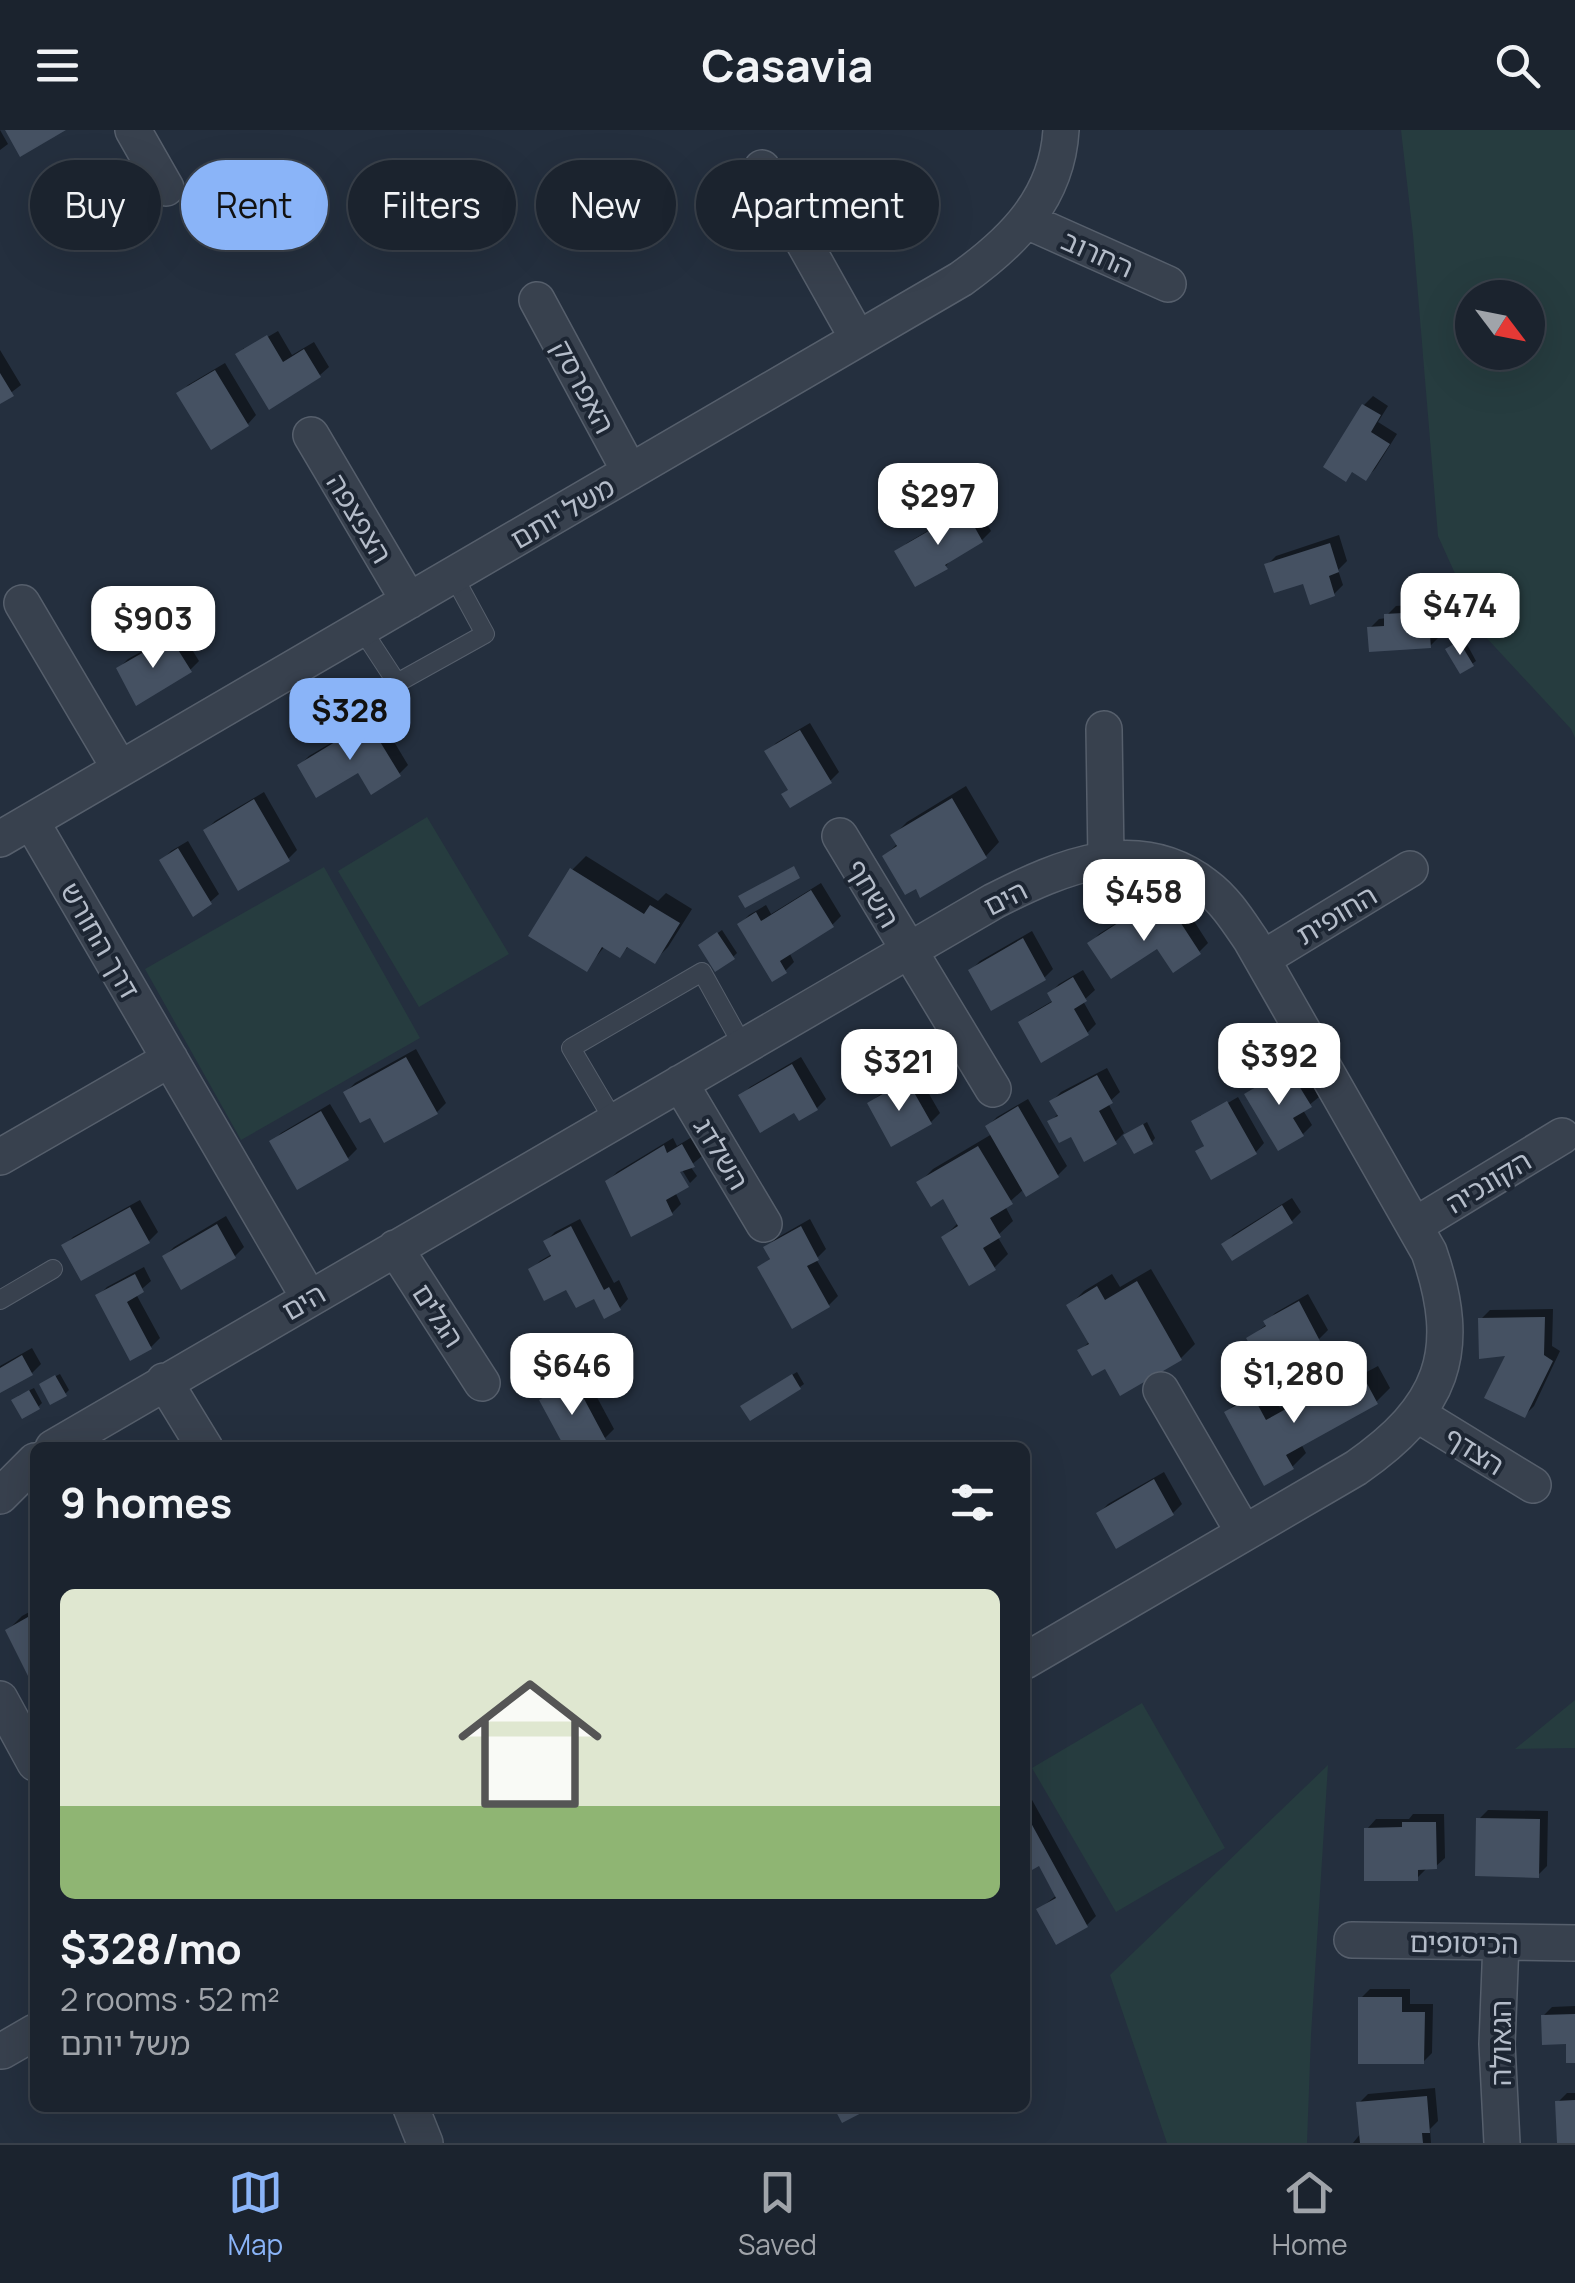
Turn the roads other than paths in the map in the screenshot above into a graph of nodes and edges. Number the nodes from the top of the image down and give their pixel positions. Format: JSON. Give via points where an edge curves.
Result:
{"nodes":[{"id":1,"x":133,"y":130,"type":"edge"},
{"id":2,"x":1061,"y":130,"type":"edge"},
{"id":3,"x":166,"y":188,"type":"dead end"},
{"id":4,"x":1028,"y":222,"type":"junction"},
{"id":5,"x":808,"y":250,"type":"edge"},
{"id":6,"x":1168,"y":284,"type":"dead end"},
{"id":7,"x":538,"y":300,"type":"dead end"},
{"id":8,"x":858,"y":339,"type":"junction"},
{"id":9,"x":311,"y":435,"type":"dead end"},
{"id":10,"x":630,"y":472,"type":"junction"},
{"id":11,"x":453,"y":575,"type":"junction"},
{"id":12,"x":409,"y":601,"type":"junction"},
{"id":13,"x":22,"y":604,"type":"dead end"},
{"id":14,"x":361,"y":628,"type":"junction"},
{"id":15,"x":1104,"y":729,"type":"dead end"},
{"id":16,"x":120,"y":769,"type":"junction"},
{"id":17,"x":32,"y":820,"type":"junction"},
{"id":18,"x":840,"y":836,"type":"dead end"},
{"id":19,"x":0,"y":839,"type":"edge"},
{"id":20,"x":1106,"y":859,"type":"junction"},
{"id":21,"x":1410,"y":869,"type":"dead end"},
{"id":22,"x":909,"y":950,"type":"junction"},
{"id":23,"x":1262,"y":960,"type":"junction"},
{"id":24,"x":744,"y":1046,"type":"junction"},
{"id":25,"x":170,"y":1059,"type":"junction"},
{"id":26,"x":680,"y":1083,"type":"junction"},
{"id":27,"x":993,"y":1089,"type":"dead end"},
{"id":28,"x":614,"y":1122,"type":"junction"},
{"id":29,"x":1562,"y":1136,"type":"dead end"},
{"id":30,"x":0,"y":1158,"type":"edge"},
{"id":31,"x":764,"y":1224,"type":"dead end"},
{"id":32,"x":1414,"y":1226,"type":"junction"},
{"id":33,"x":395,"y":1248,"type":"junction"},
{"id":34,"x":54,"y":1270,"type":"dead end"},
{"id":35,"x":309,"y":1298,"type":"junction"},
{"id":36,"x":0,"y":1300,"type":"edge"},
{"id":37,"x":164,"y":1381,"type":"junction"},
{"id":38,"x":482,"y":1383,"type":"dead end"},
{"id":39,"x":1161,"y":1390,"type":"dead end"},
{"id":40,"x":1417,"y":1414,"type":"junction"},
{"id":41,"x":62,"y":1442,"type":"edge"},
{"id":42,"x":200,"y":1442,"type":"edge"},
{"id":43,"x":30,"y":1466,"type":"edge"},
{"id":44,"x":1533,"y":1486,"type":"dead end"},
{"id":45,"x":0,"y":1496,"type":"edge"},
{"id":46,"x":1244,"y":1533,"type":"junction"},
{"id":47,"x":1030,"y":1658,"type":"edge"},
{"id":48,"x":0,"y":1699,"type":"edge"},
{"id":49,"x":30,"y":1753,"type":"edge"},
{"id":50,"x":1352,"y":1940,"type":"dead end"},
{"id":51,"x":1501,"y":1942,"type":"junction"},
{"id":52,"x":1575,"y":1943,"type":"edge"},
{"id":53,"x":30,"y":2035,"type":"edge"},
{"id":54,"x":2,"y":2051,"type":"edge"},
{"id":55,"x":412,"y":2112,"type":"edge"},
{"id":56,"x":426,"y":2143,"type":"edge"},
{"id":57,"x":1502,"y":2143,"type":"edge"}],
"edges":[{"from":1,"to":3,"type":"street"},
{"from":2,"to":4,"type":"street","name":"משל יותם","via":[[1053,174]]},
{"from":4,"to":6,"type":"street","name":"החרוב"},
{"from":4,"to":8,"type":"street","name":"משל יותם","via":[[961,279]]},
{"from":5,"to":8,"type":"street"},
{"from":7,"to":10,"type":"street","name":"האפרסק"},
{"from":8,"to":10,"type":"street","name":"משל יותם"},
{"from":9,"to":12,"type":"street","name":"הצפצפה"},
{"from":10,"to":11,"type":"street","name":"משל יותם"},
{"from":11,"to":12,"type":"street","name":"משל יותם"},
{"from":11,"to":14,"type":"lane","via":[[485,634],[397,683]]},
{"from":12,"to":14,"type":"street","name":"משל יותם"},
{"from":13,"to":16,"type":"street"},
{"from":14,"to":16,"type":"street","name":"משל יותם"},
{"from":15,"to":20,"type":"street"},
{"from":16,"to":17,"type":"street","name":"משל יותם"},
{"from":17,"to":19,"type":"street","name":"משל יותם"},
{"from":17,"to":25,"type":"street","name":"דרך החורש"},
{"from":18,"to":22,"type":"street","name":"השחף"},
{"from":20,"to":22,"type":"street","name":"הים","via":[[1023,886]]},
{"from":20,"to":23,"type":"street","name":"הים","via":[[1159,862],[1208,887]]},
{"from":21,"to":23,"type":"street","name":"החופית"},
{"from":22,"to":24,"type":"street","name":"הים"},
{"from":22,"to":27,"type":"street","name":"השחף"},
{"from":23,"to":32,"type":"street","name":"הים"},
{"from":24,"to":26,"type":"street","name":"הים"},
{"from":24,"to":28,"type":"lane","via":[[702,972],[570,1048]]},
{"from":25,"to":30,"type":"street"},
{"from":25,"to":35,"type":"street","name":"דרך החורש"},
{"from":26,"to":28,"type":"street","name":"הים"},
{"from":26,"to":31,"type":"street","name":"השלדג"},
{"from":28,"to":33,"type":"street","name":"הים"},
{"from":29,"to":32,"type":"street","name":"הקונכיה"},
{"from":32,"to":40,"type":"street","name":"הים","via":[[1438,1278],[1446,1328],[1440,1373]]},
{"from":33,"to":35,"type":"street","name":"הים"},
{"from":33,"to":38,"type":"street","name":"הגלים"},
{"from":34,"to":36,"type":"lane"},
{"from":35,"to":37,"type":"street","name":"הים"},
{"from":37,"to":41,"type":"street","name":"הים"},
{"from":37,"to":42,"type":"street"},
{"from":39,"to":46,"type":"street"},
{"from":40,"to":44,"type":"street","name":"הצדף"},
{"from":40,"to":46,"type":"street","name":"הים","via":[[1356,1468]]},
{"from":43,"to":45,"type":"street"},
{"from":46,"to":47,"type":"street","name":"הים"},
{"from":48,"to":49,"type":"street"},
{"from":50,"to":51,"type":"street","name":"הכיסופים"},
{"from":51,"to":52,"type":"street","name":"הכיסופים"},
{"from":51,"to":57,"type":"street","name":"הגאולה"},
{"from":53,"to":54,"type":"street"},
{"from":55,"to":56,"type":"street"}]}
